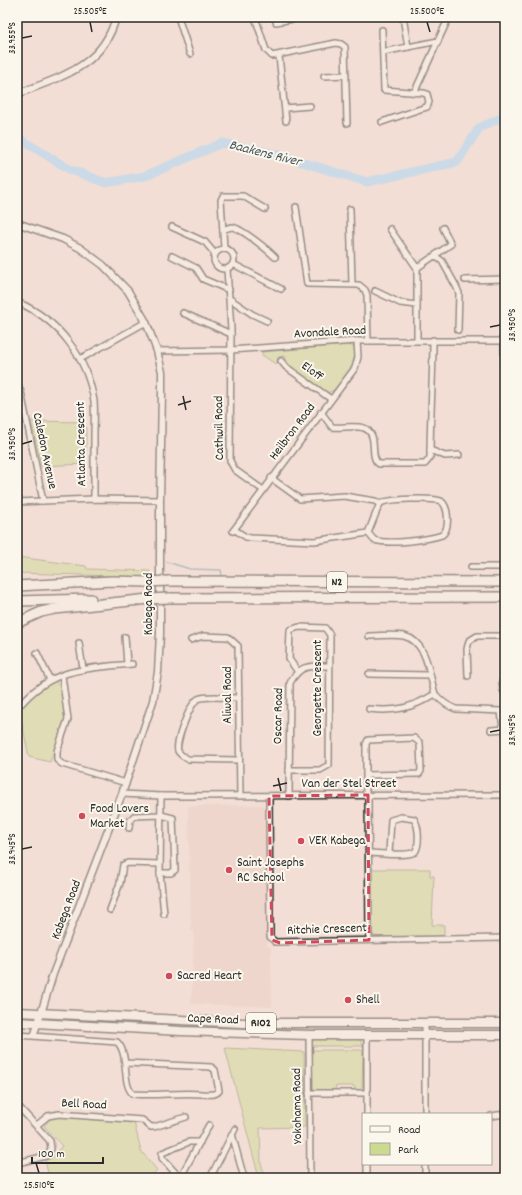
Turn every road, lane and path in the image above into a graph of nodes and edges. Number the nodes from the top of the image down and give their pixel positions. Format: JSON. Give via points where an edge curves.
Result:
{"nodes":[{"id":1,"x":116,"y":17,"type":"edge"},
{"id":2,"x":178,"y":17,"type":"edge"},
{"id":3,"x":255,"y":17,"type":"edge"},
{"id":4,"x":449,"y":17,"type":"edge"},
{"id":5,"x":298,"y":18,"type":"dead end"},
{"id":6,"x":283,"y":19,"type":"edge"},
{"id":7,"x":403,"y":19,"type":"edge"},
{"id":8,"x":276,"y":22,"type":"dead end"},
{"id":9,"x":382,"y":30,"type":"dead end"},
{"id":10,"x":438,"y":41,"type":"junction"},
{"id":11,"x":408,"y":47,"type":"junction"},
{"id":12,"x":384,"y":52,"type":"junction"},
{"id":13,"x":190,"y":54,"type":"dead end"},
{"id":14,"x":278,"y":56,"type":"junction"},
{"id":15,"x":346,"y":75,"type":"junction"},
{"id":16,"x":324,"y":76,"type":"dead end"},
{"id":17,"x":415,"y":91,"type":"junction"},
{"id":18,"x":17,"y":94,"type":"edge"},
{"id":19,"x":310,"y":106,"type":"dead end"},
{"id":20,"x":285,"y":108,"type":"junction"},
{"id":21,"x":286,"y":121,"type":"dead end"},
{"id":22,"x":382,"y":122,"type":"dead end"},
{"id":23,"x":347,"y":123,"type":"dead end"},
{"id":24,"x":296,"y":207,"type":"dead end"},
{"id":25,"x":265,"y":209,"type":"dead end"},
{"id":26,"x":350,"y":209,"type":"dead end"},
{"id":27,"x":17,"y":223,"type":"edge"},
{"id":28,"x":172,"y":227,"type":"dead end"},
{"id":29,"x":390,"y":228,"type":"dead end"},
{"id":30,"x":443,"y":228,"type":"dead end"},
{"id":31,"x":223,"y":230,"type":"junction"},
{"id":32,"x":224,"y":248,"type":"junction"},
{"id":33,"x":215,"y":254,"type":"junction"},
{"id":34,"x":172,"y":256,"type":"dead end"},
{"id":35,"x":435,"y":256,"type":"junction"},
{"id":36,"x":275,"y":257,"type":"dead end"},
{"id":37,"x":234,"y":264,"type":"junction"},
{"id":38,"x":417,"y":268,"type":"junction"},
{"id":39,"x":227,"y":269,"type":"junction"},
{"id":40,"x":505,"y":279,"type":"edge"},
{"id":41,"x":465,"y":280,"type":"dead end"},
{"id":42,"x":352,"y":284,"type":"junction"},
{"id":43,"x":281,"y":289,"type":"dead end"},
{"id":44,"x":229,"y":290,"type":"junction"},
{"id":45,"x":375,"y":291,"type":"dead end"},
{"id":46,"x":230,"y":299,"type":"junction"},
{"id":47,"x":17,"y":302,"type":"edge"},
{"id":48,"x":417,"y":305,"type":"junction"},
{"id":49,"x":239,"y":307,"type":"junction"},
{"id":50,"x":230,"y":309,"type":"junction"},
{"id":51,"x":184,"y":313,"type":"dead end"},
{"id":52,"x":267,"y":321,"type":"dead end"},
{"id":53,"x":146,"y":322,"type":"junction"},
{"id":54,"x":458,"y":330,"type":"dead end"},
{"id":55,"x":231,"y":334,"type":"junction"},
{"id":56,"x":417,"y":340,"type":"junction"},
{"id":57,"x":433,"y":340,"type":"junction"},
{"id":58,"x":358,"y":341,"type":"junction"},
{"id":59,"x":368,"y":341,"type":"junction"},
{"id":60,"x":505,"y":341,"type":"edge"},
{"id":61,"x":231,"y":350,"type":"junction"},
{"id":62,"x":157,"y":351,"type":"junction"},
{"id":63,"x":80,"y":359,"type":"junction"},
{"id":64,"x":281,"y":361,"type":"dead end"},
{"id":65,"x":17,"y":383,"type":"edge"},
{"id":66,"x":331,"y":399,"type":"junction"},
{"id":67,"x":321,"y":412,"type":"junction"},
{"id":68,"x":430,"y":450,"type":"junction"},
{"id":69,"x":459,"y":455,"type":"dead end"},
{"id":70,"x":505,"y":473,"type":"edge"},
{"id":71,"x":271,"y":478,"type":"junction"},
{"id":72,"x":263,"y":490,"type":"junction"},
{"id":73,"x":94,"y":499,"type":"junction"},
{"id":74,"x":160,"y":500,"type":"junction"},
{"id":75,"x":43,"y":501,"type":"junction"},
{"id":76,"x":17,"y":502,"type":"edge"},
{"id":77,"x":380,"y":504,"type":"junction"},
{"id":78,"x":368,"y":532,"type":"junction"},
{"id":79,"x":471,"y":567,"type":"dead end"},
{"id":80,"x":505,"y":567,"type":"edge"},
{"id":81,"x":17,"y":580,"type":"edge"},
{"id":82,"x":112,"y":581,"type":"junction"},
{"id":83,"x":505,"y":582,"type":"edge"},
{"id":84,"x":17,"y":586,"type":"edge"},
{"id":85,"x":505,"y":597,"type":"edge"},
{"id":86,"x":149,"y":599,"type":"junction"},
{"id":87,"x":17,"y":602,"type":"edge"},
{"id":88,"x":17,"y":623,"type":"edge"},
{"id":89,"x":369,"y":636,"type":"dead end"},
{"id":90,"x":505,"y":636,"type":"edge"},
{"id":91,"x":125,"y":637,"type":"dead end"},
{"id":92,"x":191,"y":640,"type":"dead end"},
{"id":93,"x":79,"y":643,"type":"dead end"},
{"id":94,"x":38,"y":653,"type":"dead end"},
{"id":95,"x":329,"y":666,"type":"junction"},
{"id":96,"x":83,"y":669,"type":"junction"},
{"id":97,"x":298,"y":672,"type":"junction"},
{"id":98,"x":369,"y":674,"type":"dead end"},
{"id":99,"x":430,"y":675,"type":"junction"},
{"id":100,"x":62,"y":676,"type":"junction"},
{"id":101,"x":468,"y":676,"type":"dead end"},
{"id":102,"x":505,"y":679,"type":"edge"},
{"id":103,"x":50,"y":680,"type":"junction"},
{"id":104,"x":503,"y":690,"type":"dead end"},
{"id":105,"x":435,"y":694,"type":"junction"},
{"id":106,"x":239,"y":698,"type":"junction"},
{"id":107,"x":22,"y":703,"type":"dead end"},
{"id":108,"x":369,"y":709,"type":"dead end"},
{"id":109,"x":504,"y":729,"type":"edge"},
{"id":110,"x":491,"y":730,"type":"dead end"},
{"id":111,"x":238,"y":760,"type":"junction"},
{"id":112,"x":289,"y":770,"type":"junction"},
{"id":113,"x":366,"y":775,"type":"junction"},
{"id":114,"x":126,"y":783,"type":"junction"},
{"id":115,"x":122,"y":794,"type":"junction"},
{"id":116,"x":367,"y":795,"type":"junction"},
{"id":117,"x":505,"y":795,"type":"edge"},
{"id":118,"x":161,"y":796,"type":"junction"},
{"id":119,"x":240,"y":796,"type":"junction"},
{"id":120,"x":269,"y":796,"type":"junction"},
{"id":121,"x":289,"y":796,"type":"junction"},
{"id":122,"x":160,"y":815,"type":"junction"},
{"id":123,"x":129,"y":828,"type":"dead end"},
{"id":124,"x":369,"y":853,"type":"junction"},
{"id":125,"x":389,"y":853,"type":"junction"},
{"id":126,"x":160,"y":864,"type":"junction"},
{"id":127,"x":160,"y":873,"type":"junction"},
{"id":128,"x":110,"y":910,"type":"dead end"},
{"id":129,"x":164,"y":914,"type":"dead end"},
{"id":130,"x":505,"y":938,"type":"edge"},
{"id":131,"x":369,"y":940,"type":"junction"},
{"id":132,"x":17,"y":1012,"type":"edge"},
{"id":133,"x":41,"y":1013,"type":"junction"},
{"id":134,"x":17,"y":1022,"type":"edge"},
{"id":135,"x":38,"y":1023,"type":"junction"},
{"id":136,"x":425,"y":1023,"type":"junction"},
{"id":137,"x":505,"y":1023,"type":"edge"},
{"id":138,"x":309,"y":1034,"type":"junction"},
{"id":139,"x":367,"y":1034,"type":"junction"},
{"id":140,"x":17,"y":1035,"type":"edge"},
{"id":141,"x":425,"y":1035,"type":"junction"},
{"id":142,"x":505,"y":1035,"type":"edge"},
{"id":143,"x":34,"y":1036,"type":"junction"},
{"id":144,"x":126,"y":1063,"type":"junction"},
{"id":145,"x":309,"y":1093,"type":"junction"},
{"id":146,"x":367,"y":1093,"type":"junction"},
{"id":147,"x":17,"y":1105,"type":"edge"},
{"id":148,"x":367,"y":1113,"type":"edge"},
{"id":149,"x":425,"y":1113,"type":"edge"},
{"id":150,"x":505,"y":1114,"type":"edge"},
{"id":151,"x":492,"y":1116,"type":"edge"},
{"id":152,"x":186,"y":1117,"type":"dead end"},
{"id":153,"x":37,"y":1125,"type":"junction"},
{"id":154,"x":209,"y":1125,"type":"dead end"},
{"id":155,"x":200,"y":1142,"type":"junction"},
{"id":156,"x":17,"y":1163,"type":"edge"},
{"id":157,"x":367,"y":1165,"type":"edge"},
{"id":158,"x":425,"y":1165,"type":"edge"},
{"id":159,"x":180,"y":1178,"type":"edge"},
{"id":160,"x":210,"y":1178,"type":"edge"},
{"id":161,"x":244,"y":1178,"type":"edge"},
{"id":162,"x":310,"y":1178,"type":"edge"},
{"id":163,"x":367,"y":1178,"type":"edge"},
{"id":164,"x":425,"y":1178,"type":"edge"}],
"edges":[{"from":1,"to":18,"type":"street","via":[[108,38],[86,64],[73,72]]},
{"from":2,"to":13,"type":"street"},
{"from":3,"to":14,"type":"street","via":[[267,53]]},
{"from":4,"to":10,"type":"street"},
{"from":5,"to":6,"type":"street"},
{"from":6,"to":8,"type":"street"},
{"from":7,"to":11,"type":"street"},
{"from":9,"to":12,"type":"street"},
{"from":10,"to":11,"type":"street"},
{"from":10,"to":17,"type":"street"},
{"from":11,"to":12,"type":"street"},
{"from":12,"to":17,"type":"street","via":[[384,90]]},
{"from":14,"to":15,"type":"street","via":[[339,43],[345,50]]},
{"from":14,"to":20,"type":"street"},
{"from":15,"to":16,"type":"street"},
{"from":15,"to":23,"type":"street"},
{"from":17,"to":22,"type":"street","via":[[427,94],[427,107]]},
{"from":19,"to":20,"type":"street"},
{"from":20,"to":21,"type":"street"},
{"from":24,"to":42,"type":"street","via":[[307,284]]},
{"from":25,"to":31,"type":"street","via":[[243,196],[223,196]]},
{"from":26,"to":42,"type":"street"},
{"from":27,"to":53,"type":"street","name":"Kabega Road","via":[[63,239],[103,265],[128,291]]},
{"from":28,"to":33,"type":"street","via":[[205,242]]},
{"from":29,"to":38,"type":"street"},
{"from":30,"to":35,"type":"street","via":[[451,244]]},
{"from":31,"to":32,"type":"street"},
{"from":31,"to":36,"type":"street","via":[[236,228]]},
{"from":32,"to":33,"type":"street"},
{"from":32,"to":37,"type":"street","via":[[233,253]]},
{"from":33,"to":39,"type":"street","via":[[215,264]]},
{"from":34,"to":44,"type":"street","via":[[196,268],[203,279]]},
{"from":35,"to":38,"type":"street"},
{"from":35,"to":54,"type":"street","via":[[442,261],[459,293]]},
{"from":37,"to":39,"type":"street"},
{"from":37,"to":43,"type":"street"},
{"from":38,"to":48,"type":"street"},
{"from":39,"to":44,"type":"street"},
{"from":40,"to":41,"type":"street"},
{"from":42,"to":59,"type":"street","via":[[359,285],[367,295]]},
{"from":44,"to":46,"type":"street"},
{"from":45,"to":48,"type":"street","via":[[400,303]]},
{"from":46,"to":49,"type":"street"},
{"from":46,"to":50,"type":"street"},
{"from":47,"to":63,"type":"street","name":"Atlanta Crescent","via":[[46,316],[66,336]]},
{"from":48,"to":56,"type":"street"},
{"from":49,"to":50,"type":"street"},
{"from":49,"to":52,"type":"street"},
{"from":50,"to":55,"type":"street"},
{"from":51,"to":55,"type":"street"},
{"from":53,"to":62,"type":"street","name":"Kabega Road"},
{"from":53,"to":63,"type":"street"},
{"from":55,"to":61,"type":"street"},
{"from":56,"to":57,"type":"street","name":"Avondale Road"},
{"from":56,"to":59,"type":"street","name":"Avondale Road"},
{"from":57,"to":60,"type":"street","name":"Avondale Road"},
{"from":57,"to":68,"type":"street","via":[[434,379],[430,401]]},
{"from":58,"to":59,"type":"street","name":"Avondale Road"},
{"from":58,"to":61,"type":"street","name":"Avondale Road"},
{"from":58,"to":66,"type":"street","name":"Heilbron Road","via":[[355,368]]},
{"from":60,"to":70,"type":"street"},
{"from":61,"to":62,"type":"street","name":"Avondale Road"},
{"from":61,"to":72,"type":"street","name":"Cathwil Road","via":[[230,462],[235,470]]},
{"from":62,"to":74,"type":"street","name":"Kabega Road","via":[[162,372]]},
{"from":63,"to":73,"type":"street","name":"Atlanta Crescent","via":[[90,382],[94,402]]},
{"from":64,"to":66,"type":"street","name":"Eloff"},
{"from":65,"to":75,"type":"street","name":"Caledon Avenue"},
{"from":66,"to":67,"type":"street","name":"Heilbron Road"},
{"from":67,"to":68,"type":"street","via":[[332,427],[362,427],[368,431],[374,441],[375,460],[379,464],[425,464],[430,458]]},
{"from":67,"to":71,"type":"street","name":"Heilbron Road"},
{"from":68,"to":69,"type":"street","via":[[445,456]]},
{"from":71,"to":72,"type":"street","name":"Heilbron Road"},
{"from":71,"to":77,"type":"street","via":[[300,499],[344,496]]},
{"from":72,"to":78,"type":"street","name":"Heilbron Road","via":[[234,531],[251,538],[309,541]]},
{"from":73,"to":74,"type":"street"},
{"from":73,"to":75,"type":"street"},
{"from":74,"to":114,"type":"street","name":"Kabega Road","via":[[158,672],[153,701]]},
{"from":75,"to":76,"type":"street"},
{"from":77,"to":78,"type":"street"},
{"from":77,"to":78,"type":"street","via":[[394,500],[441,501],[446,506],[446,532],[420,540],[380,542],[374,540]]},
{"from":79,"to":80,"type":"street"},
{"from":81,"to":82,"type":"highway"},
{"from":82,"to":83,"type":"highway","number":"N2","bridge":true},
{"from":82,"to":84,"type":"highway","number":"N2"},
{"from":85,"to":86,"type":"highway","number":"N2","bridge":true},
{"from":86,"to":87,"type":"highway","number":"N2"},
{"from":86,"to":88,"type":"highway","via":[[55,609],[41,612]]},
{"from":89,"to":99,"type":"street","via":[[399,635],[413,640],[424,655]]},
{"from":90,"to":101,"type":"street","via":[[477,636],[469,641]]},
{"from":91,"to":96,"type":"street","via":[[129,664]]},
{"from":92,"to":106,"type":"street","name":"Aliwal Road","via":[[204,636],[228,637],[235,642],[239,658]]},
{"from":93,"to":96,"type":"street"},
{"from":94,"to":103,"type":"street"},
{"from":95,"to":97,"type":"street","name":"Oscar Road","via":[[304,667]]},
{"from":95,"to":97,"type":"street","name":"Georgette Crescent","via":[[330,636],[327,629],[296,627],[289,633],[288,659]]},
{"from":95,"to":112,"type":"street","name":"Georgette Crescent","via":[[329,766],[320,770]]},
{"from":96,"to":100,"type":"street"},
{"from":97,"to":112,"type":"street","name":"Oscar Road","via":[[292,678],[289,688]]},
{"from":98,"to":99,"type":"street"},
{"from":99,"to":105,"type":"street"},
{"from":100,"to":103,"type":"street"},
{"from":100,"to":114,"type":"street","via":[[68,714],[56,755],[59,763]]},
{"from":102,"to":104,"type":"street","via":[[502,682]]},
{"from":103,"to":107,"type":"street","via":[[34,690]]},
{"from":105,"to":108,"type":"street","via":[[406,708]]},
{"from":105,"to":109,"type":"street","via":[[445,704],[456,709],[501,711]]},
{"from":106,"to":111,"type":"street","name":"Aliwal Road"},
{"from":106,"to":111,"type":"street","via":[[202,698],[195,701],[178,741],[180,754],[188,759]]},
{"from":109,"to":110,"type":"street"},
{"from":111,"to":119,"type":"street","name":"Aliwal Road"},
{"from":112,"to":121,"type":"street","name":"Oscar Road"},
{"from":113,"to":113,"type":"street","via":[[368,740],[414,738],[420,742],[419,774]]},
{"from":113,"to":116,"type":"street"},
{"from":114,"to":115,"type":"street","name":"Kabega Road"},
{"from":115,"to":118,"type":"street","name":"Van der Stel Street"},
{"from":115,"to":133,"type":"street","name":"Kabega Road"},
{"from":116,"to":117,"type":"street","name":"Van der Stel Street"},
{"from":116,"to":121,"type":"street","name":"Van der Stel Street"},
{"from":116,"to":124,"type":"street"},
{"from":118,"to":119,"type":"street","name":"Van der Stel Street"},
{"from":118,"to":122,"type":"street"},
{"from":119,"to":120,"type":"street","name":"Van der Stel Street"},
{"from":120,"to":121,"type":"street","name":"Van der Stel Street"},
{"from":120,"to":131,"type":"street","name":"Ritchie Crescent","via":[[272,940],[280,943]]},
{"from":122,"to":123,"type":"street","via":[[134,816],[130,820]]},
{"from":122,"to":126,"type":"street"},
{"from":122,"to":127,"type":"street","via":[[174,819],[175,867],[171,873]]},
{"from":124,"to":125,"type":"street"},
{"from":124,"to":131,"type":"street"},
{"from":125,"to":125,"type":"street","via":[[390,820],[401,817],[414,819],[417,825],[417,850],[413,853]]},
{"from":126,"to":127,"type":"street"},
{"from":126,"to":128,"type":"street","via":[[123,865],[120,883]]},
{"from":127,"to":129,"type":"street"},
{"from":130,"to":131,"type":"street","name":"Ritchie Crescent"},
{"from":132,"to":133,"type":"main road","name":"Cape Road","number":"R102"},
{"from":133,"to":135,"type":"street","name":"Kabega Road"},
{"from":133,"to":136,"type":"main road","name":"Cape Road","number":"R102","via":[[243,1023]]},
{"from":134,"to":135,"type":"main road","name":"Cape Road","number":"R102"},
{"from":135,"to":138,"type":"main road","name":"Cape Road","number":"R102","via":[[181,1031]]},
{"from":135,"to":143,"type":"street","name":"Kabega Road"},
{"from":136,"to":137,"type":"main road","name":"Cape Road","number":"R102"},
{"from":136,"to":141,"type":"street"},
{"from":138,"to":139,"type":"main road","name":"Cape Road","number":"R102"},
{"from":138,"to":145,"type":"street","name":"Yokohama Road"},
{"from":139,"to":141,"type":"main road","name":"Cape Road","number":"R102"},
{"from":139,"to":146,"type":"street"},
{"from":140,"to":143,"type":"street"},
{"from":141,"to":142,"type":"main road","name":"Cape Road","number":"R102"},
{"from":141,"to":149,"type":"street"},
{"from":143,"to":144,"type":"street","via":[[115,1041],[121,1047]]},
{"from":144,"to":144,"type":"street","via":[[129,1087],[134,1094],[187,1092],[210,1095],[219,1091],[211,1067]]},
{"from":145,"to":146,"type":"street"},
{"from":145,"to":162,"type":"street","name":"Yokohama Road"},
{"from":146,"to":148,"type":"street"},
{"from":147,"to":153,"type":"street"},
{"from":150,"to":151,"type":"street"},
{"from":152,"to":153,"type":"street","name":"Bell Road","via":[[151,1127],[142,1120],[53,1115]]},
{"from":153,"to":156,"type":"street","via":[[50,1141],[51,1151],[46,1156]]},
{"from":154,"to":155,"type":"street"},
{"from":155,"to":159,"type":"street"},
{"from":155,"to":159,"type":"street","via":[[189,1142],[162,1153],[162,1158]]},
{"from":157,"to":163,"type":"street"},
{"from":158,"to":164,"type":"street"},
{"from":160,"to":161,"type":"street","via":[[234,1132]]}]}
